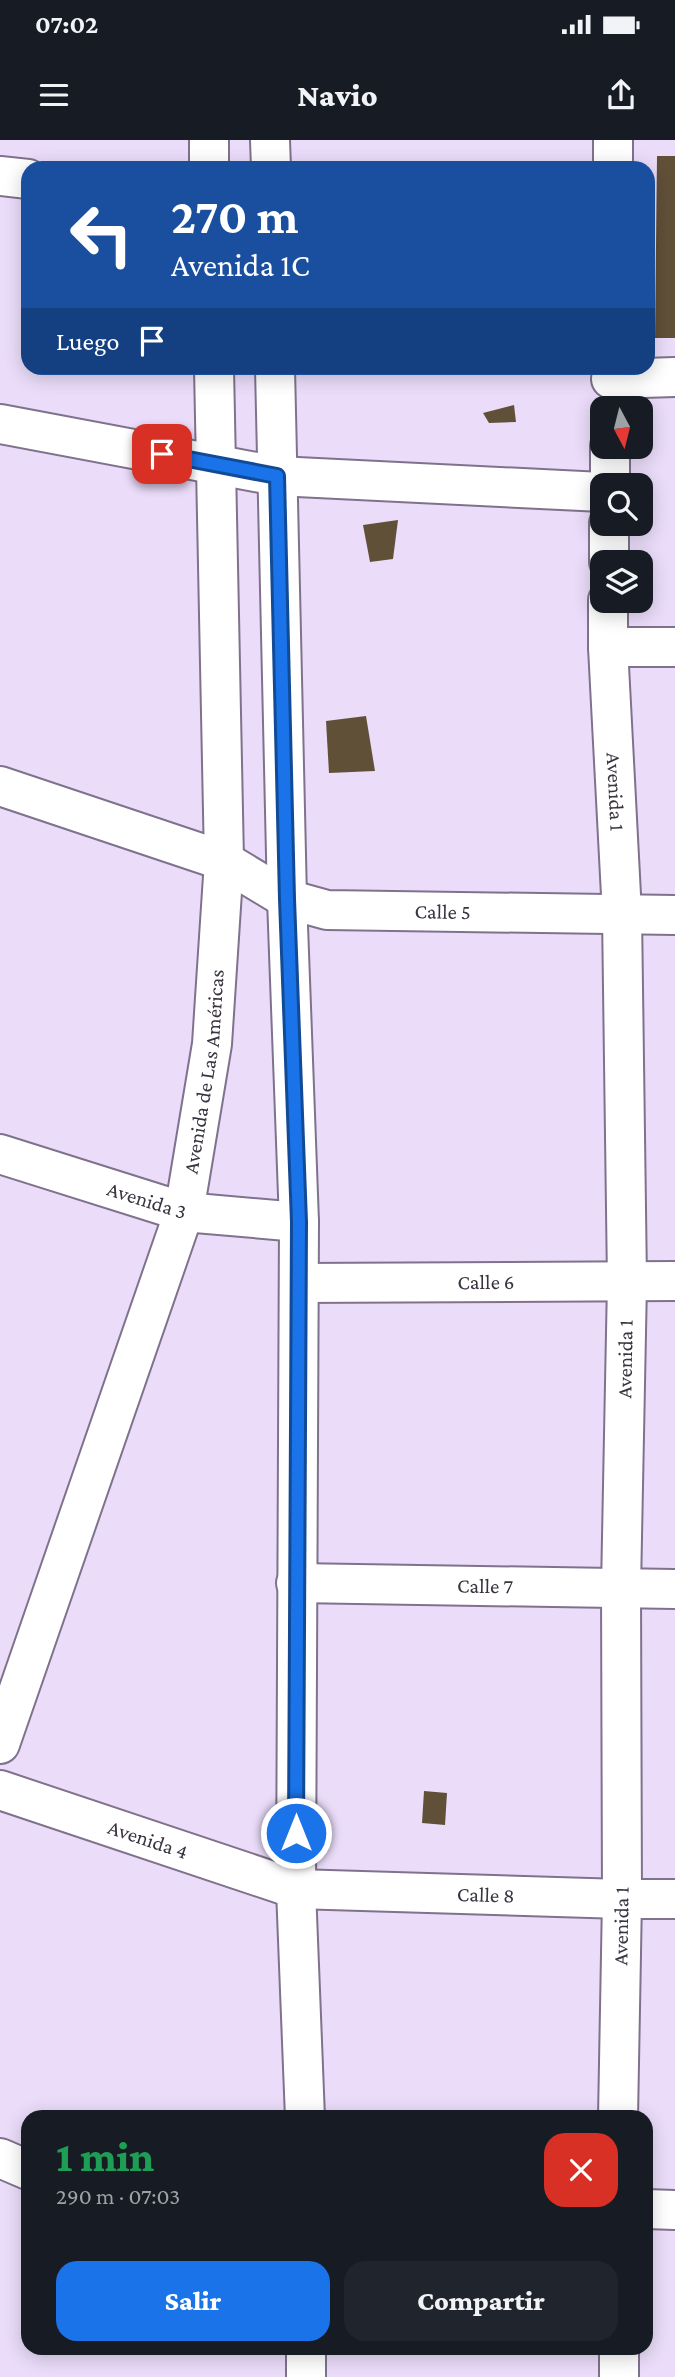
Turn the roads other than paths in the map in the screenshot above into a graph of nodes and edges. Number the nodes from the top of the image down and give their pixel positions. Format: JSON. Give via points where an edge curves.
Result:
{"nodes":[{"id":1,"x":209,"y":140,"type":"edge"},
{"id":2,"x":270,"y":140,"type":"edge"},
{"id":3,"x":613,"y":140,"type":"edge"},
{"id":4,"x":209,"y":161,"type":"edge"},
{"id":5,"x":271,"y":161,"type":"edge"},
{"id":6,"x":613,"y":161,"type":"edge"},
{"id":7,"x":0,"y":176,"type":"edge"},
{"id":8,"x":21,"y":178,"type":"edge"},
{"id":9,"x":214,"y":375,"type":"edge"},
{"id":10,"x":275,"y":375,"type":"edge"},
{"id":11,"x":675,"y":377,"type":"edge"},
{"id":12,"x":611,"y":385,"type":"edge"},
{"id":13,"x":0,"y":424,"type":"edge"},
{"id":14,"x":216,"y":464,"type":"junction"},
{"id":15,"x":277,"y":476,"type":"junction"},
{"id":16,"x":590,"y":491,"type":"edge"},
{"id":17,"x":608,"y":613,"type":"edge"},
{"id":18,"x":675,"y":647,"type":"edge"},
{"id":19,"x":608,"y":648,"type":"junction"},
{"id":20,"x":0,"y":786,"type":"edge"},
{"id":21,"x":224,"y":861,"type":"junction"},
{"id":22,"x":287,"y":899,"type":"junction"},
{"id":23,"x":622,"y":914,"type":"junction"},
{"id":24,"x":675,"y":915,"type":"edge"},
{"id":25,"x":0,"y":1154,"type":"edge"},
{"id":26,"x":184,"y":1212,"type":"junction"},
{"id":27,"x":299,"y":1222,"type":"junction"},
{"id":28,"x":675,"y":1281,"type":"edge"},
{"id":29,"x":627,"y":1282,"type":"junction"},
{"id":30,"x":299,"y":1283,"type":"junction"},
{"id":31,"x":296,"y":1583,"type":"junction"},
{"id":32,"x":621,"y":1588,"type":"junction"},
{"id":33,"x":675,"y":1589,"type":"edge"},
{"id":34,"x":0,"y":1744,"type":"edge"},
{"id":35,"x":0,"y":1790,"type":"edge"},
{"id":36,"x":296,"y":1889,"type":"junction"},
{"id":37,"x":622,"y":1899,"type":"junction"},
{"id":38,"x":675,"y":1899,"type":"edge"},
{"id":39,"x":304,"y":2110,"type":"edge"},
{"id":40,"x":618,"y":2110,"type":"edge"},
{"id":41,"x":0,"y":2158,"type":"edge"},
{"id":42,"x":21,"y":2167,"type":"edge"},
{"id":43,"x":653,"y":2209,"type":"edge"},
{"id":44,"x":675,"y":2210,"type":"edge"},
{"id":45,"x":306,"y":2355,"type":"edge"},
{"id":46,"x":619,"y":2355,"type":"edge"},
{"id":47,"x":306,"y":2377,"type":"edge"},
{"id":48,"x":619,"y":2377,"type":"edge"}],
"edges":[{"from":1,"to":4,"type":"street"},
{"from":2,"to":5,"type":"street"},
{"from":3,"to":6,"type":"street"},
{"from":7,"to":8,"type":"street"},
{"from":9,"to":14,"type":"street","name":"Avenida de Las Américas"},
{"from":10,"to":15,"type":"street"},
{"from":11,"to":12,"type":"street"},
{"from":13,"to":14,"type":"street"},
{"from":14,"to":15,"type":"street"},
{"from":14,"to":21,"type":"street","name":"Avenida de Las Américas"},
{"from":15,"to":16,"type":"street"},
{"from":15,"to":22,"type":"street"},
{"from":17,"to":19,"type":"street","name":"Avenida 1"},
{"from":18,"to":19,"type":"street"},
{"from":19,"to":23,"type":"street","name":"Avenida 1"},
{"from":20,"to":21,"type":"street","name":"Calle 5"},
{"from":21,"to":22,"type":"street","name":"Calle 5"},
{"from":21,"to":26,"type":"street","name":"Avenida de Las Américas","via":[[212,1044]]},
{"from":22,"to":23,"type":"street","name":"Calle 5","via":[[327,910]]},
{"from":22,"to":27,"type":"street"},
{"from":23,"to":24,"type":"street","name":"Calle 5"},
{"from":23,"to":29,"type":"street","name":"Avenida 1"},
{"from":25,"to":26,"type":"street","name":"Avenida 3"},
{"from":26,"to":27,"type":"street","name":"Avenida 3"},
{"from":26,"to":34,"type":"street","name":"Avenida de Las Américas"},
{"from":27,"to":30,"type":"street"},
{"from":28,"to":29,"type":"street","name":"Calle 6"},
{"from":29,"to":30,"type":"street","name":"Calle 6"},
{"from":29,"to":32,"type":"street","name":"Avenida 1"},
{"from":30,"to":31,"type":"street"},
{"from":31,"to":32,"type":"street","name":"Calle 7"},
{"from":31,"to":36,"type":"street"},
{"from":32,"to":33,"type":"street","name":"Calle 7"},
{"from":32,"to":37,"type":"street","name":"Avenida 1"},
{"from":35,"to":36,"type":"street","name":"Avenida 4"},
{"from":36,"to":37,"type":"street","name":"Calle 8"},
{"from":36,"to":39,"type":"street"},
{"from":37,"to":38,"type":"street","name":"Calle 8"},
{"from":37,"to":40,"type":"street","name":"Avenida 1"},
{"from":41,"to":42,"type":"street"},
{"from":43,"to":44,"type":"street"},
{"from":45,"to":47,"type":"street"},
{"from":46,"to":48,"type":"street"}]}
